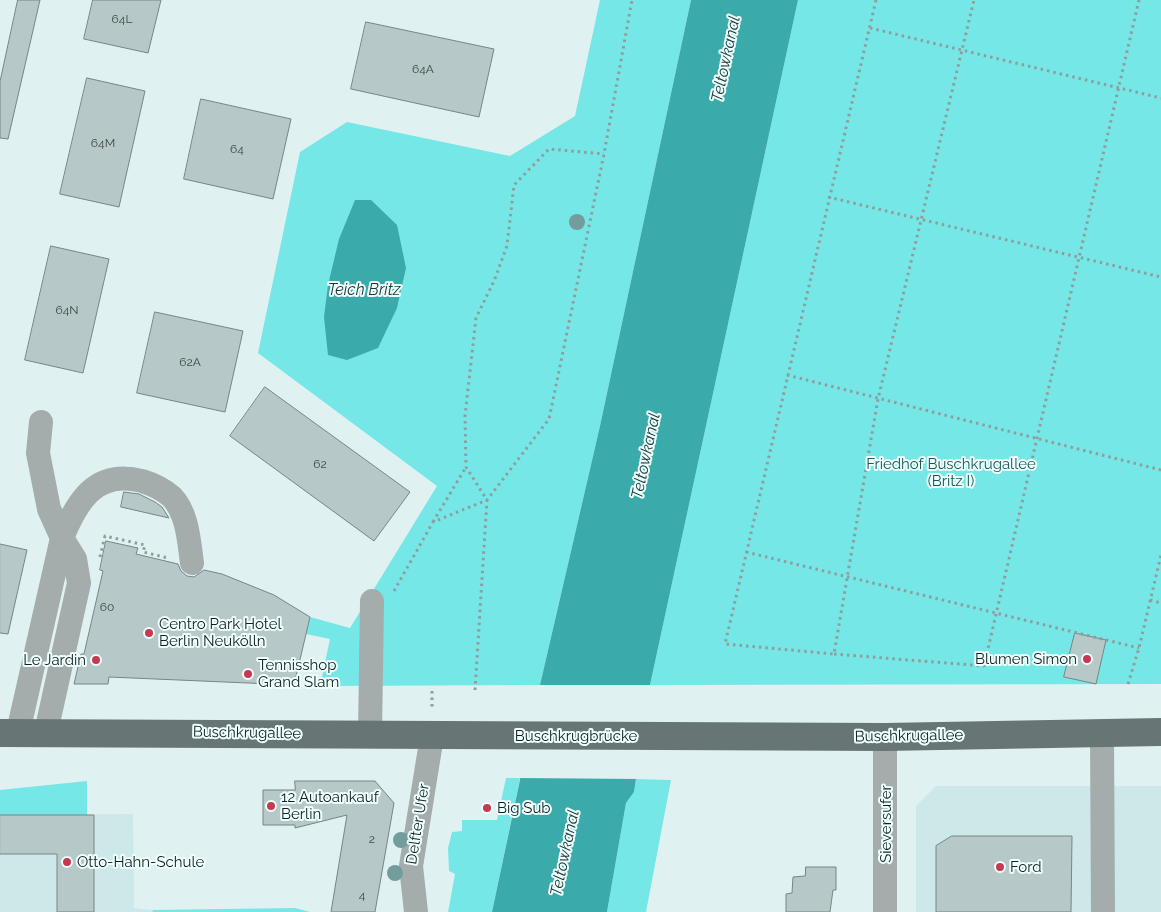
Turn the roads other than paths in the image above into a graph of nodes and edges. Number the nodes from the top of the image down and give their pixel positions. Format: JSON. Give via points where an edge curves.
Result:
{"nodes":[{"id":1,"x":41,"y":422,"type":"dead end"},
{"id":2,"x":62,"y":538,"type":"junction"},
{"id":3,"x":192,"y":563,"type":"road end"},
{"id":4,"x":372,"y":601,"type":"dead end"},
{"id":5,"x":9,"y":732,"type":"edge"},
{"id":6,"x":46,"y":732,"type":"junction"},
{"id":7,"x":1161,"y":732,"type":"edge"},
{"id":8,"x":1102,"y":733,"type":"junction"},
{"id":9,"x":370,"y":735,"type":"junction"},
{"id":10,"x":432,"y":736,"type":"junction"},
{"id":11,"x":493,"y":736,"type":"joint"},
{"id":12,"x":658,"y":736,"type":"joint"},
{"id":13,"x":885,"y":737,"type":"junction"},
{"id":14,"x":416,"y":912,"type":"edge"},
{"id":15,"x":885,"y":912,"type":"edge"},
{"id":16,"x":1103,"y":912,"type":"edge"}],
"edges":[{"from":1,"to":2,"type":"street","via":[[38,453],[49,509]]},
{"from":2,"to":3,"type":"street","via":[[73,512],[86,495],[100,483],[128,478],[152,484],[172,498],[183,517]]},
{"from":2,"to":5,"type":"street"},
{"from":2,"to":6,"type":"street","via":[[75,559],[79,582]]},
{"from":4,"to":9,"type":"street"},
{"from":5,"to":6,"type":"main road","name":"Buschkrugallee"},
{"from":6,"to":9,"type":"main road","name":"Buschkrugallee"},
{"from":7,"to":8,"type":"main road","name":"Buschkrugallee"},
{"from":8,"to":13,"type":"main road","name":"Buschkrugallee"},
{"from":8,"to":16,"type":"street"},
{"from":9,"to":10,"type":"main road","name":"Buschkrugallee"},
{"from":10,"to":11,"type":"main road","name":"Buschkrugallee"},
{"from":10,"to":14,"type":"street","name":"Delfter Ufer","via":[[410,866]]},
{"from":11,"to":12,"type":"main road","name":"Buschkrugbrücke"},
{"from":12,"to":13,"type":"main road","name":"Buschkrugallee"},
{"from":13,"to":15,"type":"street","name":"Sieversufer"}]}
